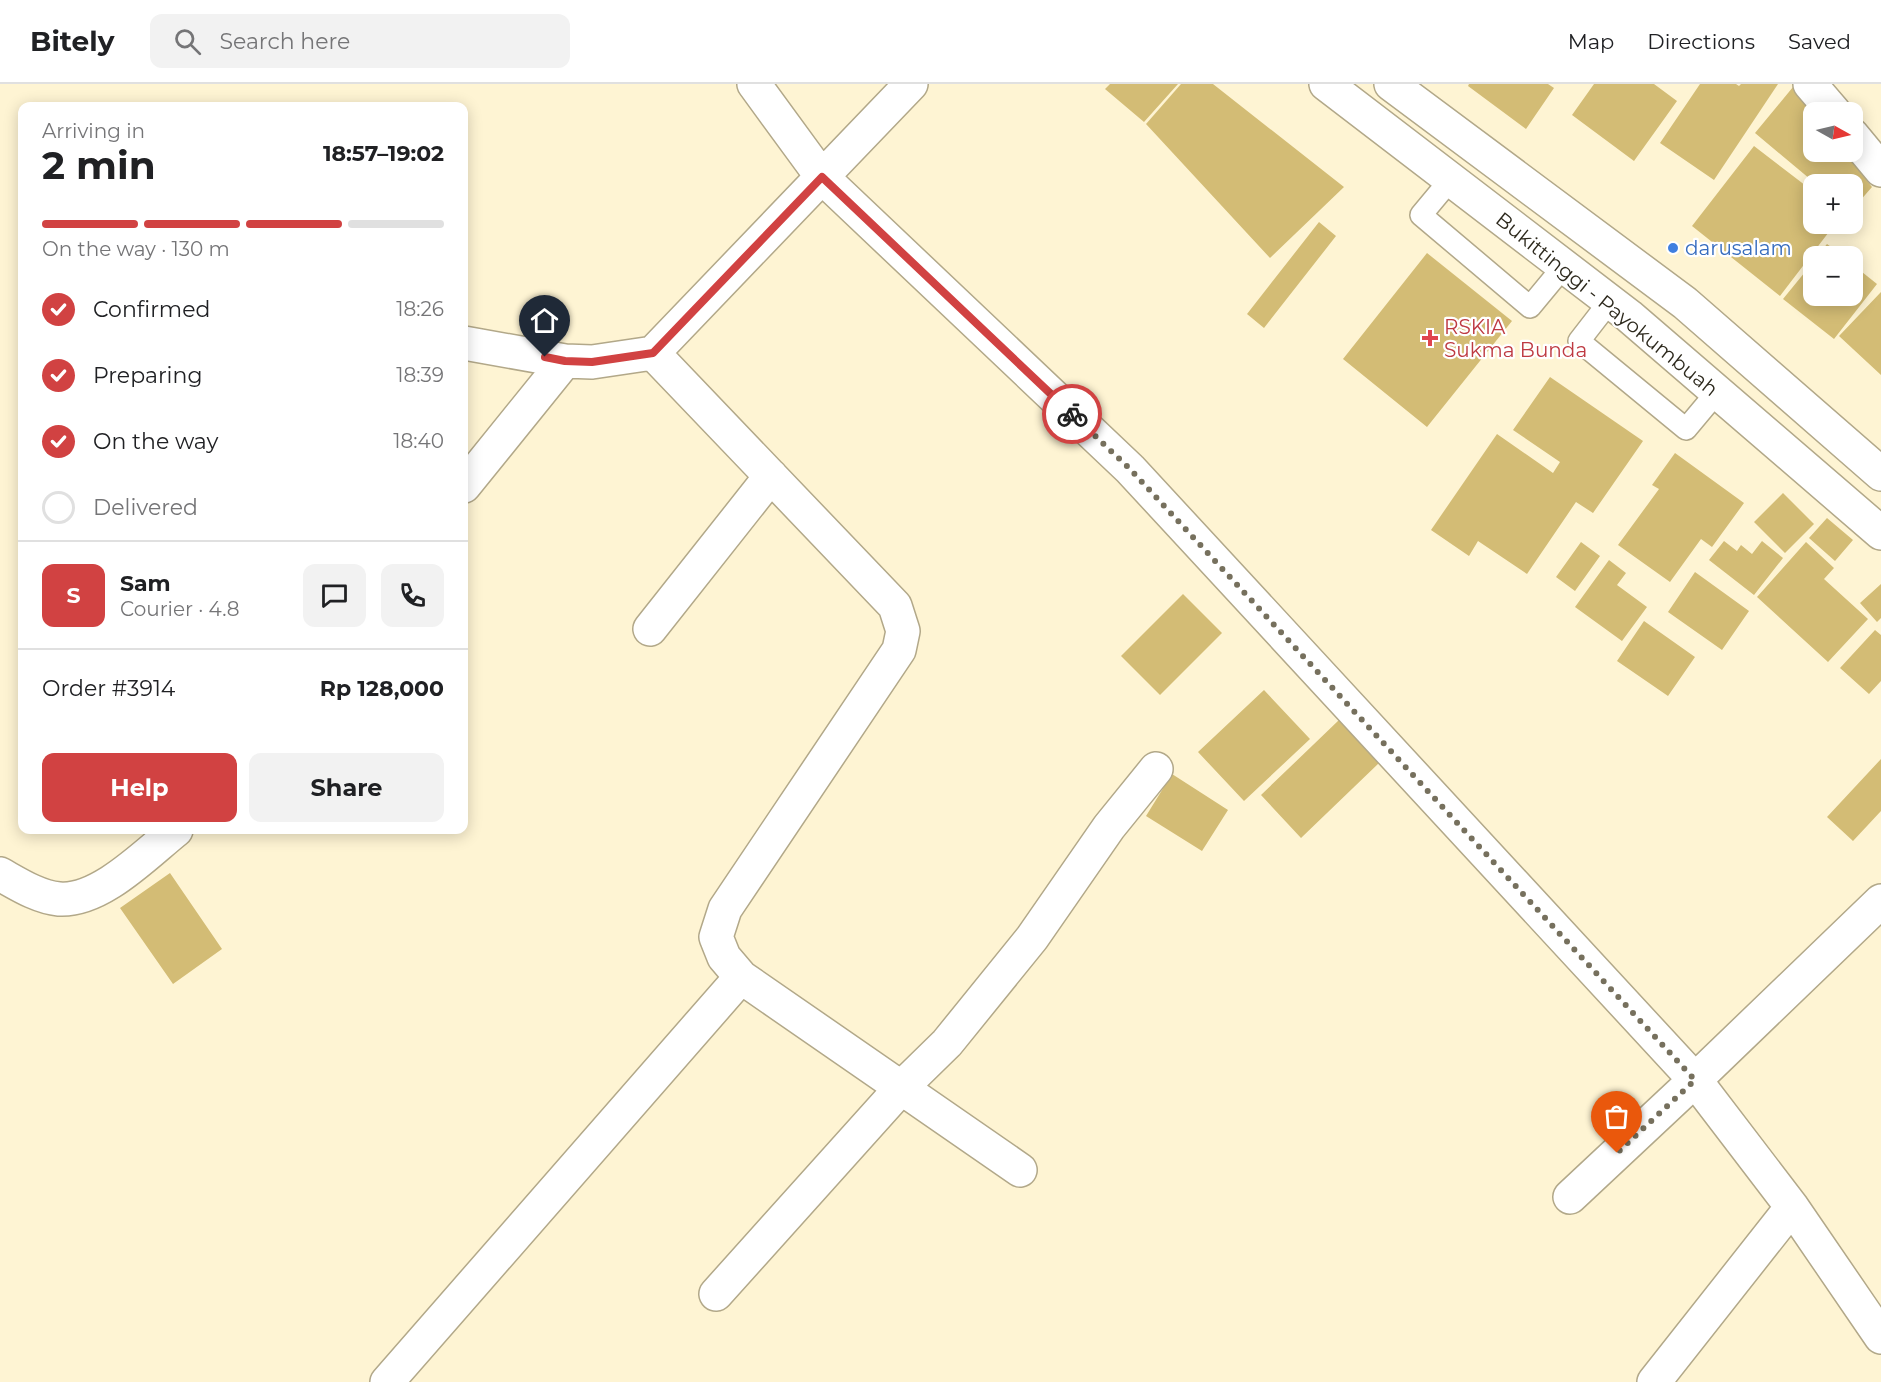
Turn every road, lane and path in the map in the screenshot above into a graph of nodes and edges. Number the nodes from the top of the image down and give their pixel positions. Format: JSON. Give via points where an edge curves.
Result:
{"nodes":[{"id":1,"x":753,"y":84,"type":"edge"},
{"id":2,"x":911,"y":84,"type":"edge"},
{"id":3,"x":1326,"y":84,"type":"edge"},
{"id":4,"x":1391,"y":84,"type":"edge"},
{"id":5,"x":1810,"y":84,"type":"edge"},
{"id":6,"x":1825,"y":102,"type":"edge"},
{"id":7,"x":1863,"y":148,"type":"edge"},
{"id":8,"x":1881,"y":170,"type":"edge"},
{"id":9,"x":822,"y":177,"type":"junction"},
{"id":10,"x":1451,"y":179,"type":"junction"},
{"id":11,"x":1564,"y":266,"type":"junction"},
{"id":12,"x":1610,"y":301,"type":"junction"},
{"id":13,"x":468,"y":344,"type":"edge"},
{"id":14,"x":653,"y":353,"type":"junction"},
{"id":15,"x":565,"y":361,"type":"junction"},
{"id":16,"x":1717,"y":392,"type":"junction"},
{"id":17,"x":1881,"y":474,"type":"edge"},
{"id":18,"x":771,"y":477,"type":"junction"},
{"id":19,"x":468,"y":481,"type":"edge"},
{"id":20,"x":1881,"y":533,"type":"edge"},
{"id":21,"x":650,"y":629,"type":"dead end"},
{"id":22,"x":1156,"y":769,"type":"dead end"},
{"id":23,"x":171,"y":834,"type":"edge"},
{"id":24,"x":0,"y":874,"type":"edge"},
{"id":25,"x":1881,"y":901,"type":"edge"},
{"id":26,"x":741,"y":977,"type":"junction"},
{"id":27,"x":1695,"y":1080,"type":"junction"},
{"id":28,"x":901,"y":1088,"type":"junction"},
{"id":29,"x":1020,"y":1170,"type":"dead end"},
{"id":30,"x":1570,"y":1197,"type":"dead end"},
{"id":31,"x":1792,"y":1207,"type":"junction"},
{"id":32,"x":716,"y":1294,"type":"dead end"},
{"id":33,"x":1881,"y":1337,"type":"edge"},
{"id":34,"x":387,"y":1382,"type":"edge"},
{"id":35,"x":1654,"y":1382,"type":"edge"}],
"edges":[{"from":1,"to":9,"type":"main road"},
{"from":2,"to":9,"type":"main road"},
{"from":3,"to":10,"type":"main road","name":"Bukittinggi - Payokumbuah"},
{"from":4,"to":17,"type":"main road","via":[[1685,303]]},
{"from":5,"to":6,"type":"main road"},
{"from":7,"to":8,"type":"main road"},
{"from":9,"to":14,"type":"main road"},
{"from":9,"to":27,"type":"main road","via":[[1130,469]]},
{"from":10,"to":11,"type":"main road","name":"Bukittinggi - Payokumbuah"},
{"from":10,"to":11,"type":"lane","via":[[1421,215],[1530,307]]},
{"from":11,"to":12,"type":"main road","name":"Bukittinggi - Payokumbuah"},
{"from":12,"to":16,"type":"main road","name":"Bukittinggi - Payokumbuah"},
{"from":12,"to":16,"type":"lane","via":[[1579,341],[1686,429]]},
{"from":13,"to":15,"type":"main road"},
{"from":14,"to":15,"type":"main road","via":[[592,362]]},
{"from":14,"to":18,"type":"main road"},
{"from":15,"to":19,"type":"main road"},
{"from":16,"to":20,"type":"main road","name":"Bukittinggi - Payokumbuah"},
{"from":18,"to":21,"type":"main road"},
{"from":18,"to":26,"type":"main road","via":[[895,606],[903,630],[898,650],[725,909],[717,937],[724,957]]},
{"from":22,"to":28,"type":"main road","via":[[1109,827],[1032,938],[947,1043]]},
{"from":23,"to":24,"type":"main road","via":[[102,889],[75,898],[58,899],[29,891]]},
{"from":25,"to":27,"type":"main road"},
{"from":26,"to":28,"type":"main road"},
{"from":26,"to":34,"type":"main road"},
{"from":27,"to":30,"type":"main road"},
{"from":27,"to":31,"type":"main road"},
{"from":28,"to":29,"type":"main road"},
{"from":28,"to":32,"type":"main road"},
{"from":31,"to":33,"type":"main road"},
{"from":31,"to":35,"type":"main road"}]}
